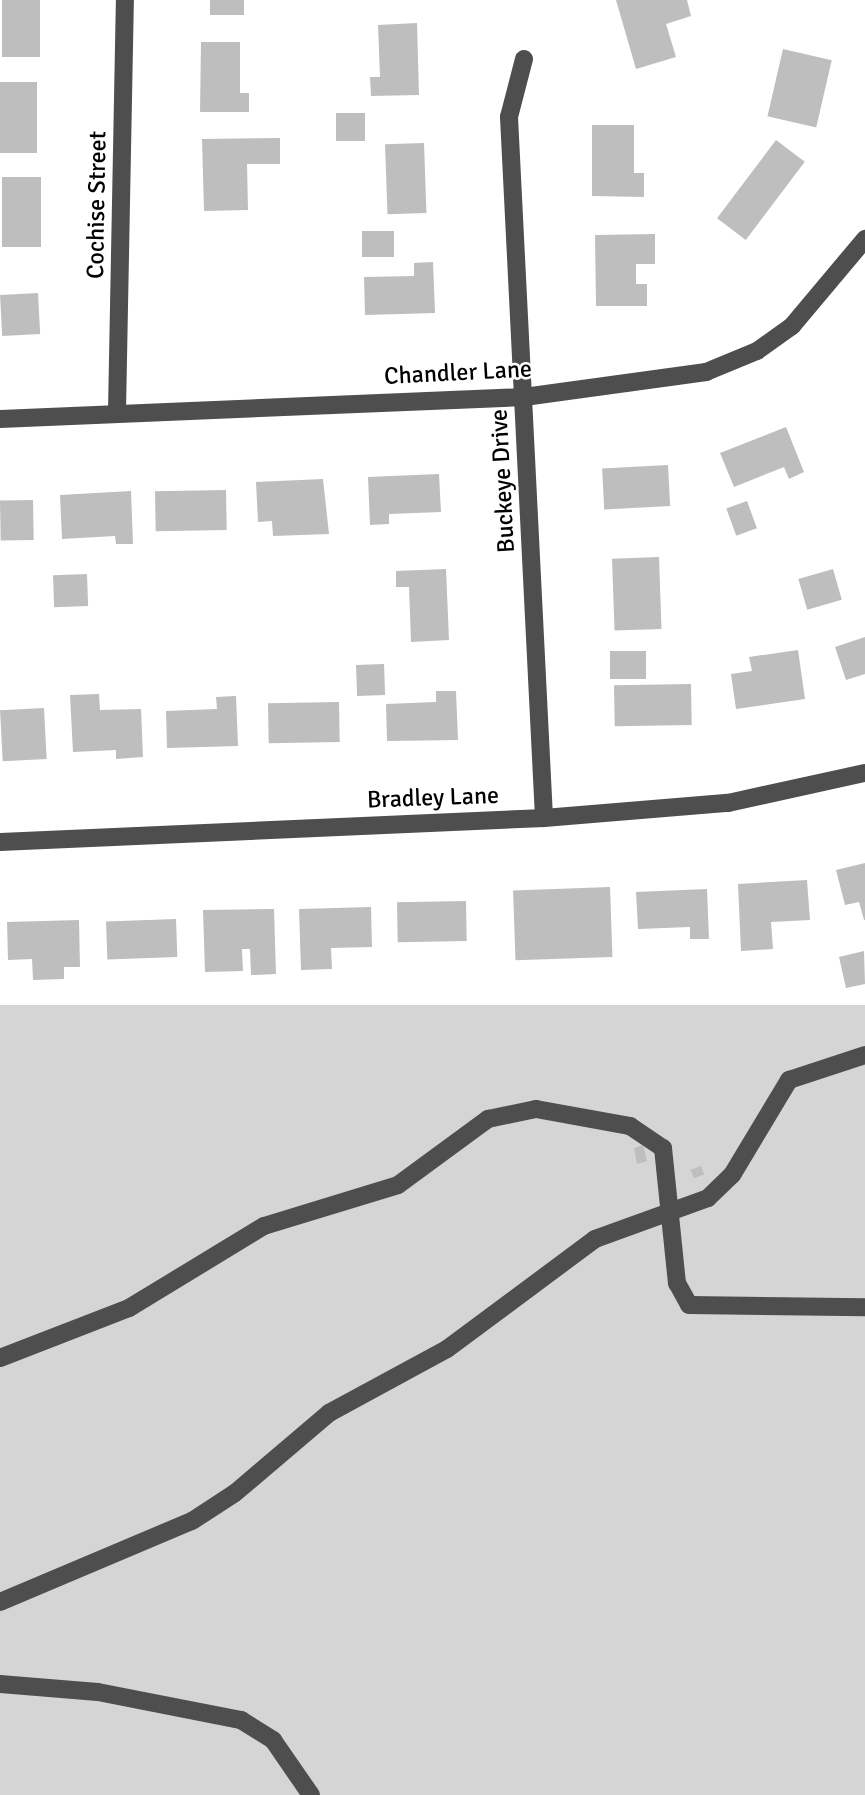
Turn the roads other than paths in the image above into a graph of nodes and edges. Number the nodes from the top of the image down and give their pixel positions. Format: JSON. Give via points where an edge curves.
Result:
{"nodes":[{"id":1,"x":125,"y":0,"type":"edge"},
{"id":2,"x":524,"y":59,"type":"dead end"},
{"id":3,"x":865,"y":239,"type":"edge"},
{"id":4,"x":524,"y":397,"type":"junction"},
{"id":5,"x":117,"y":411,"type":"junction"},
{"id":6,"x":0,"y":419,"type":"edge"},
{"id":7,"x":865,"y":773,"type":"edge"},
{"id":8,"x":544,"y":818,"type":"junction"},
{"id":9,"x":0,"y":842,"type":"edge"},
{"id":10,"x":865,"y":1055,"type":"edge"},
{"id":11,"x":671,"y":1211,"type":"junction"},
{"id":12,"x":865,"y":1307,"type":"edge"},
{"id":13,"x":0,"y":1358,"type":"edge"},
{"id":14,"x":0,"y":1602,"type":"edge"},
{"id":15,"x":0,"y":1684,"type":"edge"},
{"id":16,"x":312,"y":1795,"type":"edge"}],
"edges":[{"from":1,"to":5,"type":"street","name":"Cochise Street"},
{"from":2,"to":4,"type":"street","name":"Buckeye Drive","via":[[509,117]]},
{"from":3,"to":4,"type":"street","name":"Chandler Lane","via":[[792,326],[757,351],[706,372]]},
{"from":4,"to":5,"type":"street","name":"Chandler Lane"},
{"from":4,"to":8,"type":"street","name":"Buckeye Drive"},
{"from":5,"to":6,"type":"street","name":"Chandler Lane"},
{"from":7,"to":8,"type":"street","name":"Bradley Lane","via":[[727,803]]},
{"from":8,"to":9,"type":"street","name":"Bradley Lane"},
{"from":10,"to":11,"type":"street","via":[[789,1080],[724,1185]]},
{"from":11,"to":12,"type":"street","via":[[677,1283],[689,1305]]},
{"from":11,"to":13,"type":"street","via":[[668,1160],[645,1132],[571,1112],[509,1112],[479,1124],[398,1185],[264,1226],[129,1308]]},
{"from":11,"to":14,"type":"street","via":[[595,1239],[447,1349],[329,1413],[235,1493],[192,1521]]},
{"from":15,"to":16,"type":"street","via":[[98,1692],[241,1720],[273,1740]]}]}
